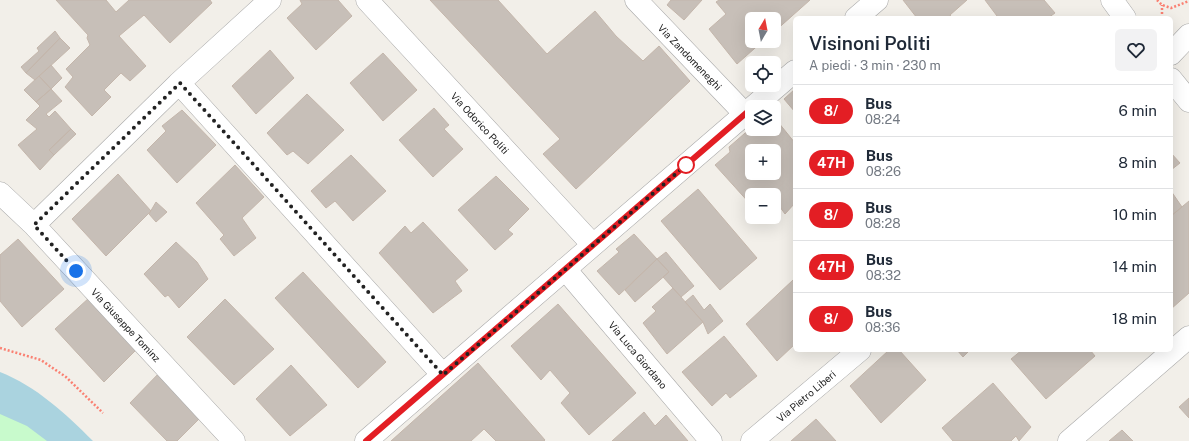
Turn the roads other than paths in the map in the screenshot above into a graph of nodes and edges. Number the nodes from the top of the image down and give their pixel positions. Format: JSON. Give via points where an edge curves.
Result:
{"nodes":[{"id":1,"x":270,"y":0,"type":"edge"},
{"id":2,"x":367,"y":0,"type":"edge"},
{"id":3,"x":636,"y":0,"type":"edge"},
{"id":4,"x":877,"y":0,"type":"edge"},
{"id":5,"x":1112,"y":0,"type":"edge"},
{"id":6,"x":858,"y":16,"type":"edge"},
{"id":7,"x":1124,"y":16,"type":"edge"},
{"id":8,"x":1189,"y":35,"type":"edge"},
{"id":9,"x":1173,"y":52,"type":"edge"},
{"id":10,"x":793,"y":73,"type":"edge"},
{"id":11,"x":180,"y":83,"type":"junction"},
{"id":12,"x":1173,"y":83,"type":"edge"},
{"id":13,"x":761,"y":100,"type":"edge"},
{"id":14,"x":1189,"y":101,"type":"edge"},
{"id":15,"x":745,"y":104,"type":"edge"},
{"id":16,"x":745,"y":113,"type":"edge"},
{"id":17,"x":0,"y":193,"type":"edge"},
{"id":18,"x":34,"y":225,"type":"junction"},
{"id":19,"x":593,"y":245,"type":"junction"},
{"id":20,"x":565,"y":269,"type":"junction"},
{"id":21,"x":1189,"y":337,"type":"edge"},
{"id":22,"x":1173,"y":351,"type":"edge"},
{"id":23,"x":858,"y":352,"type":"edge"},
{"id":24,"x":1172,"y":352,"type":"edge"},
{"id":25,"x":443,"y":375,"type":"junction"},
{"id":26,"x":234,"y":441,"type":"edge"},
{"id":27,"x":366,"y":441,"type":"edge"},
{"id":28,"x":711,"y":441,"type":"edge"},
{"id":29,"x":752,"y":441,"type":"edge"},
{"id":30,"x":1069,"y":441,"type":"edge"}],
"edges":[{"from":1,"to":11,"type":"street"},
{"from":2,"to":19,"type":"street","name":"Via Odorico Politi"},
{"from":3,"to":15,"type":"street","name":"Via Zandomeneghi"},
{"from":4,"to":6,"type":"street"},
{"from":5,"to":7,"type":"street"},
{"from":8,"to":9,"type":"street"},
{"from":10,"to":13,"type":"street"},
{"from":11,"to":18,"type":"street"},
{"from":11,"to":25,"type":"street"},
{"from":12,"to":14,"type":"street"},
{"from":16,"to":19,"type":"street"},
{"from":17,"to":18,"type":"street","name":"Via Giuseppe Tominz"},
{"from":18,"to":26,"type":"street","name":"Via Giuseppe Tominz"},
{"from":19,"to":20,"type":"street"},
{"from":20,"to":25,"type":"street"},
{"from":20,"to":28,"type":"street","name":"Via Luca Giordano"},
{"from":21,"to":22,"type":"street"},
{"from":23,"to":29,"type":"street","name":"Via Pietro Liberi"},
{"from":24,"to":30,"type":"street"},
{"from":25,"to":27,"type":"street"}]}
